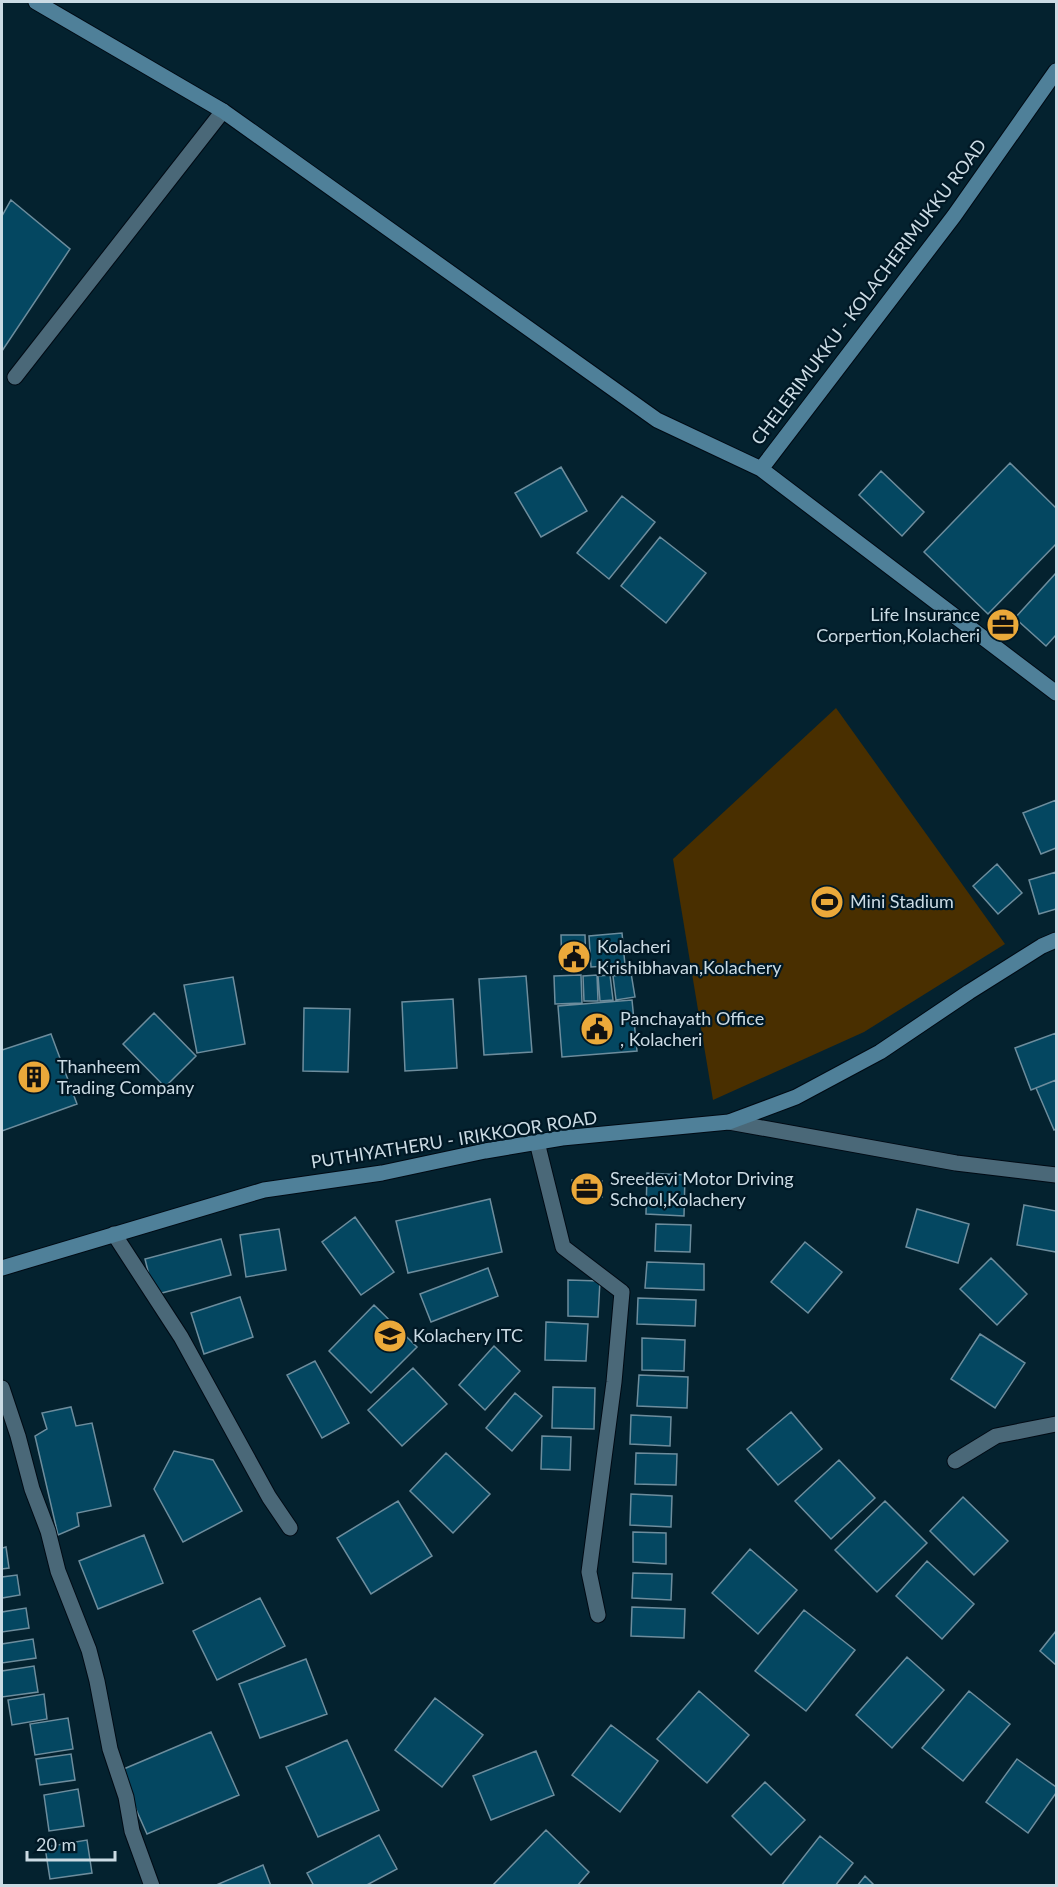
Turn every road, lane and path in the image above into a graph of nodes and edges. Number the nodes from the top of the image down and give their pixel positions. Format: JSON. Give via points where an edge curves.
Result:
{"nodes":[{"id":1,"x":36,"y":2,"type":"edge"},
{"id":2,"x":1056,"y":71,"type":"edge"},
{"id":3,"x":223,"y":111,"type":"junction"},
{"id":4,"x":15,"y":377,"type":"dead end"},
{"id":5,"x":761,"y":469,"type":"junction"},
{"id":6,"x":1056,"y":693,"type":"edge"},
{"id":7,"x":1056,"y":940,"type":"edge"},
{"id":8,"x":729,"y":1122,"type":"junction"},
{"id":9,"x":537,"y":1142,"type":"junction"},
{"id":10,"x":1056,"y":1175,"type":"edge"},
{"id":11,"x":114,"y":1234,"type":"junction"},
{"id":12,"x":2,"y":1268,"type":"edge"},
{"id":13,"x":2,"y":1388,"type":"edge"},
{"id":14,"x":1056,"y":1424,"type":"edge"},
{"id":15,"x":955,"y":1461,"type":"dead end"},
{"id":16,"x":290,"y":1528,"type":"dead end"},
{"id":17,"x":598,"y":1615,"type":"dead end"},
{"id":18,"x":152,"y":1886,"type":"edge"}],
"edges":[{"from":1,"to":3,"type":"main road"},
{"from":2,"to":5,"type":"main road","name":"CHELERIMUKKU - KOLACHERIMUKKU ROAD","via":[[954,216]]},
{"from":3,"to":4,"type":"street"},
{"from":3,"to":5,"type":"main road","via":[[657,420]]},
{"from":5,"to":6,"type":"main road","name":"CHELERIMUKKU - KOLACHERIMUKKU ROAD"},
{"from":7,"to":8,"type":"main road","name":"PUTHIYATHERU - IRIKKOOR ROAD","via":[[880,1052],[796,1097]]},
{"from":8,"to":9,"type":"main road","name":"PUTHIYATHERU - IRIKKOOR ROAD"},
{"from":8,"to":10,"type":"street","via":[[956,1163]]},
{"from":9,"to":11,"type":"main road","name":"PUTHIYATHERU - IRIKKOOR ROAD","via":[[381,1173],[264,1190]]},
{"from":9,"to":17,"type":"street","via":[[563,1247],[622,1292],[590,1572]]},
{"from":11,"to":12,"type":"main road","name":"PUTHIYATHERU - IRIKKOOR ROAD"},
{"from":11,"to":16,"type":"street","via":[[181,1337]]},
{"from":13,"to":18,"type":"street","via":[[58,1571],[89,1650],[110,1749],[126,1797],[132,1831]]},
{"from":14,"to":15,"type":"street","via":[[996,1436]]}]}
